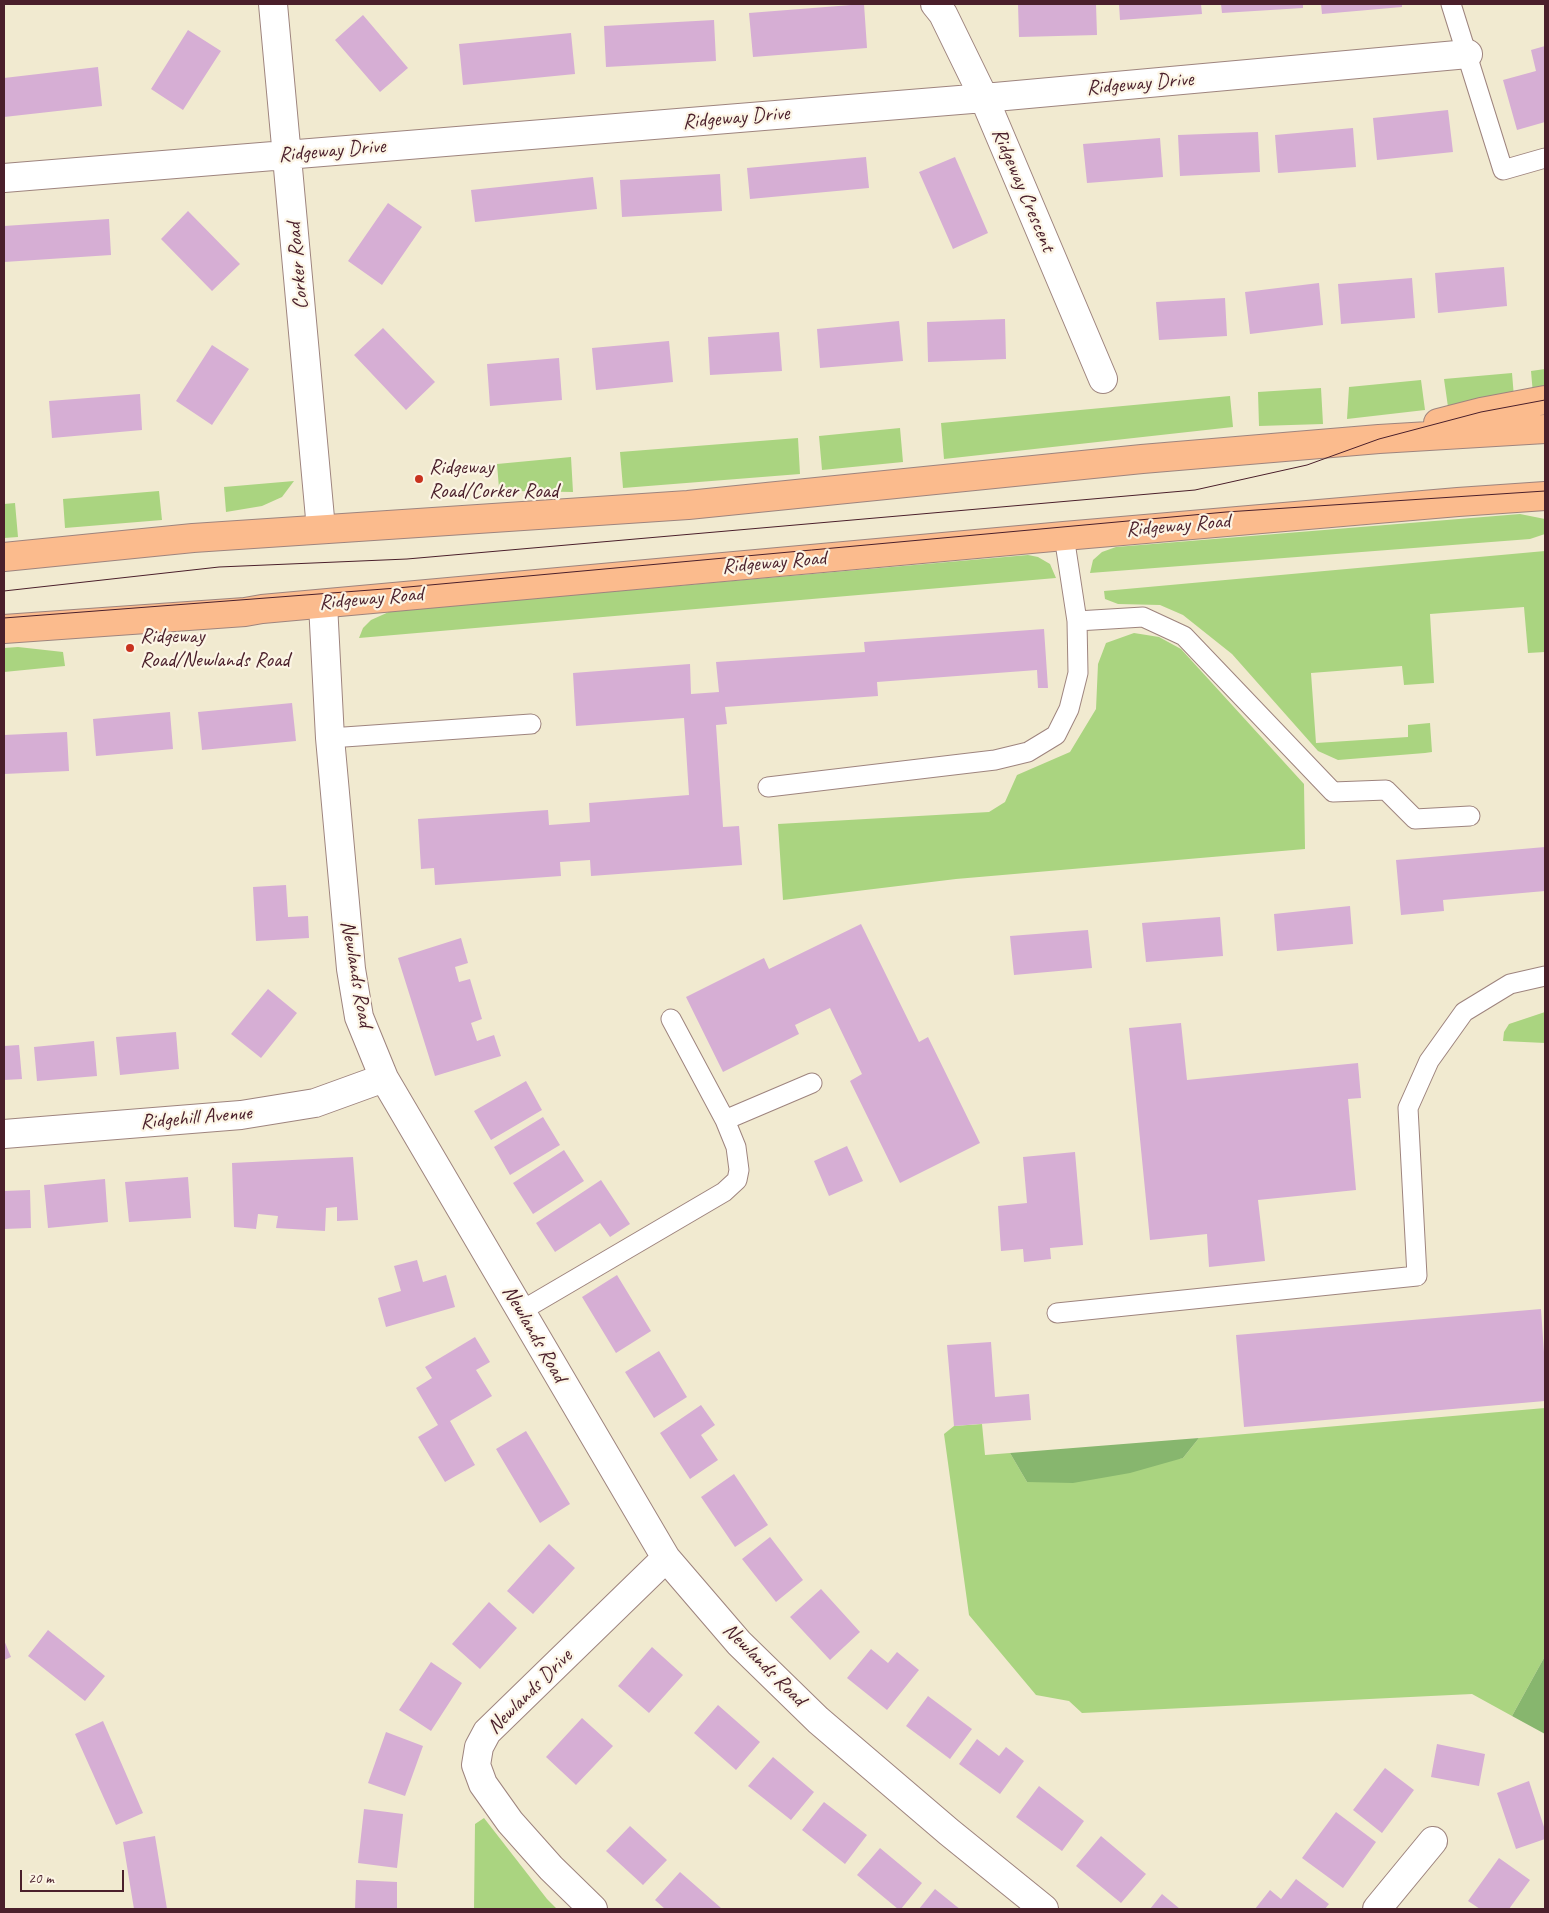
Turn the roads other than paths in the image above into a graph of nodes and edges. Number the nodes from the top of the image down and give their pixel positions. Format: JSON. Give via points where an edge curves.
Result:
{"nodes":[{"id":1,"x":273,"y":4,"type":"edge"},
{"id":2,"x":935,"y":4,"type":"edge"},
{"id":3,"x":1451,"y":4,"type":"edge"},
{"id":4,"x":1468,"y":54,"type":"junction"},
{"id":5,"x":984,"y":98,"type":"junction"},
{"id":6,"x":287,"y":154,"type":"junction"},
{"id":7,"x":1545,"y":158,"type":"edge"},
{"id":8,"x":4,"y":178,"type":"edge"},
{"id":9,"x":1104,"y":379,"type":"dead end"},
{"id":10,"x":1545,"y":400,"type":"edge"},
{"id":11,"x":1545,"y":429,"type":"edge"},
{"id":12,"x":1379,"y":439,"type":"junction"},
{"id":13,"x":1545,"y":496,"type":"edge"},
{"id":14,"x":321,"y":529,"type":"junction"},
{"id":15,"x":1064,"y":536,"type":"junction"},
{"id":16,"x":4,"y":557,"type":"edge"},
{"id":17,"x":323,"y":604,"type":"junction"},
{"id":18,"x":1077,"y":621,"type":"junction"},
{"id":19,"x":4,"y":629,"type":"edge"},
{"id":20,"x":531,"y":724,"type":"dead end"},
{"id":21,"x":330,"y":738,"type":"junction"},
{"id":22,"x":768,"y":787,"type":"dead end"},
{"id":23,"x":1470,"y":816,"type":"dead end"},
{"id":24,"x":1545,"y":976,"type":"edge"},
{"id":25,"x":671,"y":1019,"type":"dead end"},
{"id":26,"x":384,"y":1078,"type":"junction"},
{"id":27,"x":812,"y":1083,"type":"dead end"},
{"id":28,"x":725,"y":1120,"type":"junction"},
{"id":29,"x":4,"y":1134,"type":"edge"},
{"id":30,"x":521,"y":1311,"type":"junction"},
{"id":31,"x":1057,"y":1313,"type":"dead end"},
{"id":32,"x":666,"y":1558,"type":"junction"},
{"id":33,"x":1433,"y":1841,"type":"dead end"},
{"id":34,"x":593,"y":1909,"type":"edge"},
{"id":35,"x":1044,"y":1909,"type":"edge"},
{"id":36,"x":1377,"y":1909,"type":"edge"}],
"edges":[{"from":1,"to":6,"type":"street","name":"Corker Road"},
{"from":2,"to":5,"type":"street","name":"Ridgeway Crescent"},
{"from":3,"to":4,"type":"lane"},
{"from":4,"to":5,"type":"street","name":"Ridgeway Drive"},
{"from":4,"to":7,"type":"lane","via":[[1503,170]]},
{"from":5,"to":6,"type":"street","name":"Ridgeway Drive"},
{"from":5,"to":9,"type":"street","name":"Ridgeway Crescent"},
{"from":6,"to":8,"type":"street","name":"Ridgeway Drive"},
{"from":6,"to":14,"type":"street","name":"Corker Road"},
{"from":10,"to":12,"type":"highway","via":[[1481,412]]},
{"from":11,"to":12,"type":"highway"},
{"from":12,"to":14,"type":"highway","via":[[1142,459],[688,505]]},
{"from":13,"to":15,"type":"highway","name":"Ridgeway Road"},
{"from":14,"to":16,"type":"highway"},
{"from":15,"to":17,"type":"highway","name":"Ridgeway Road"},
{"from":15,"to":18,"type":"lane"},
{"from":17,"to":19,"type":"highway","name":"Ridgeway Road"},
{"from":17,"to":21,"type":"street","name":"Newlands Road"},
{"from":18,"to":22,"type":"lane","via":[[1078,673],[1069,709],[1056,735],[1028,752],[995,760]]},
{"from":18,"to":23,"type":"lane","via":[[1143,618],[1184,636],[1333,792],[1386,790],[1415,819]]},
{"from":20,"to":21,"type":"lane"},
{"from":21,"to":26,"type":"street","name":"Newlands Road","via":[[351,969],[360,1017]]},
{"from":24,"to":31,"type":"lane","via":[[1510,984],[1464,1012],[1429,1061],[1408,1108],[1417,1276]]},
{"from":25,"to":28,"type":"lane"},
{"from":26,"to":29,"type":"street","name":"Ridgehill Avenue","via":[[315,1103],[241,1115]]},
{"from":26,"to":30,"type":"street","name":"Newlands Road"},
{"from":27,"to":28,"type":"lane"},
{"from":28,"to":30,"type":"lane","via":[[736,1146],[739,1170],[736,1180],[724,1192]]},
{"from":30,"to":32,"type":"street","name":"Newlands Road"},
{"from":32,"to":34,"type":"street","name":"Newlands Drive","via":[[487,1732],[476,1767],[483,1784],[505,1815],[551,1868]]},
{"from":32,"to":35,"type":"street","name":"Newlands Road","via":[[739,1643],[818,1720]]},
{"from":33,"to":36,"type":"street"}]}
